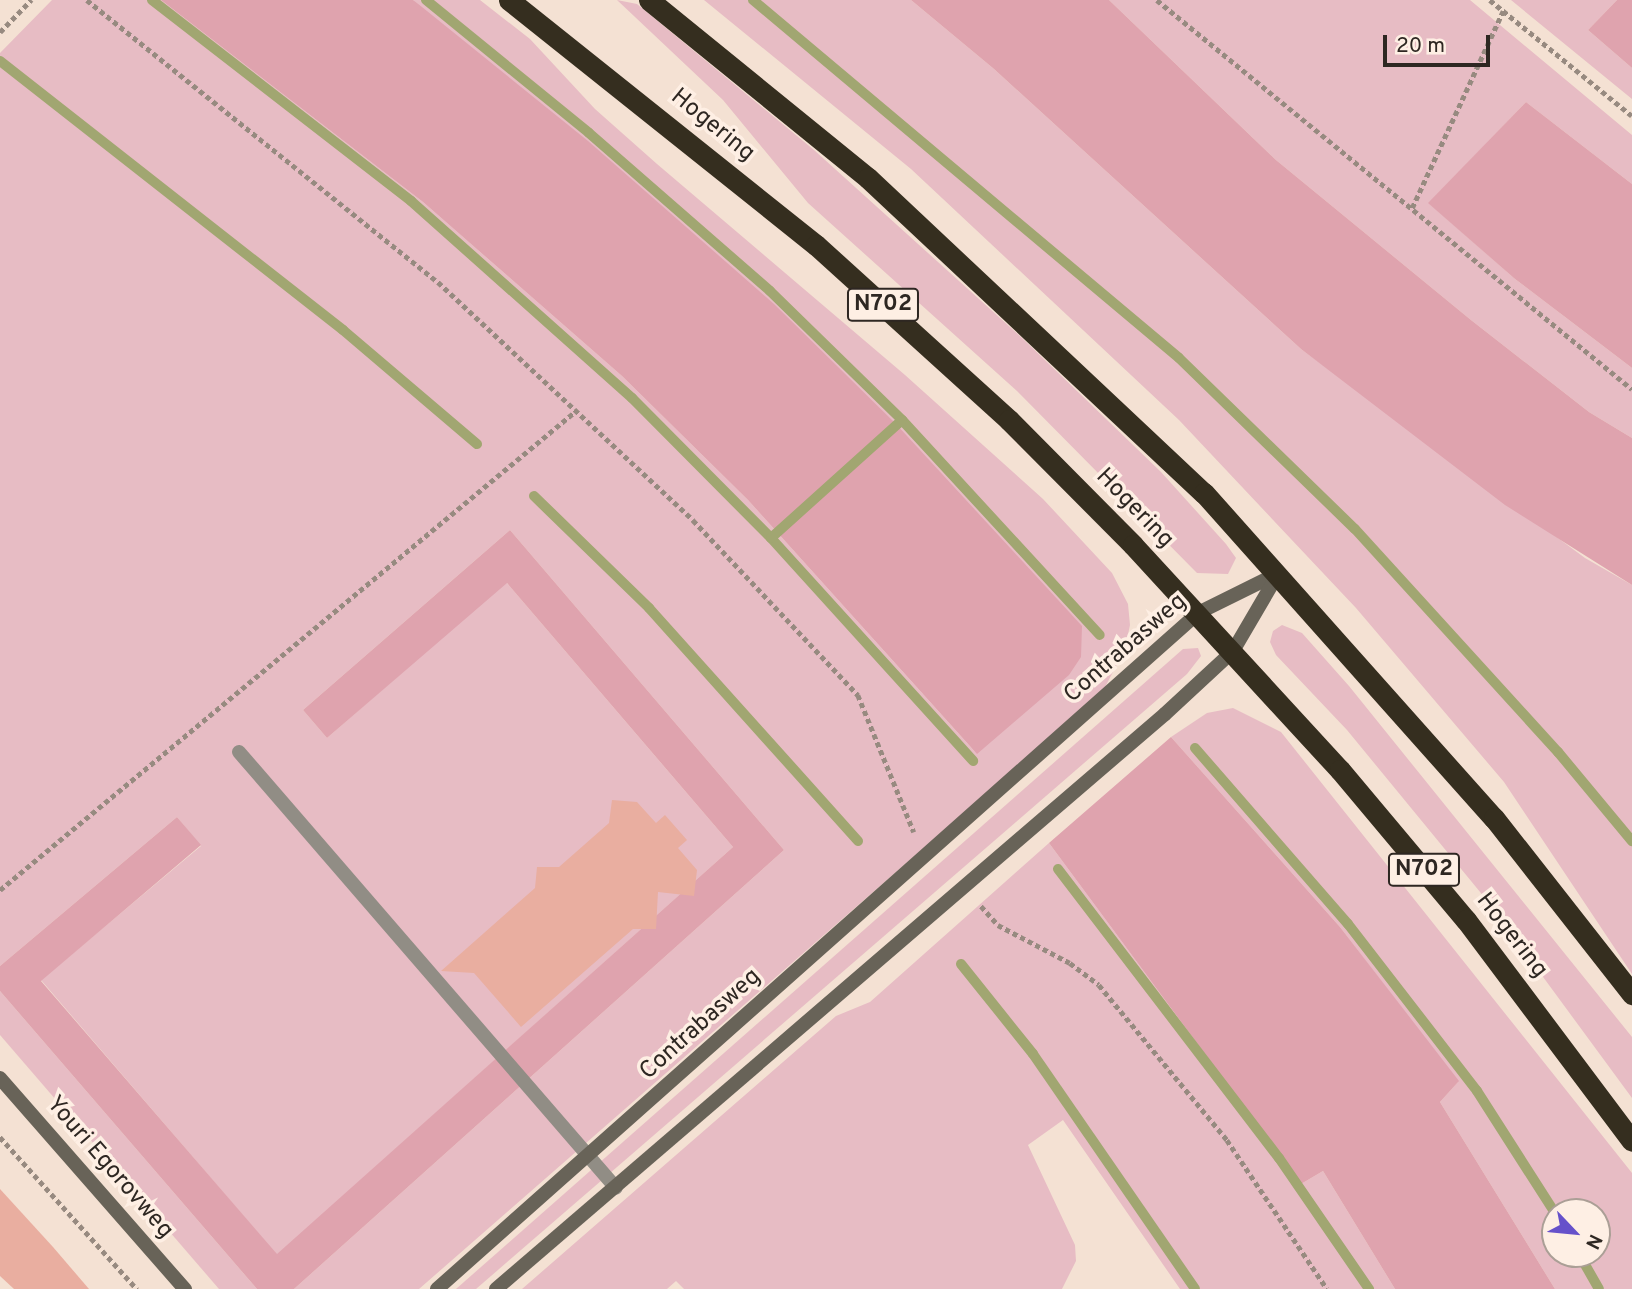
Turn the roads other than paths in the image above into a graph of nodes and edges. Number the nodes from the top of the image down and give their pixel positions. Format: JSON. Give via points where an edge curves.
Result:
{"nodes":[{"id":1,"x":509,"y":0,"type":"edge"},
{"id":2,"x":649,"y":0,"type":"edge"},
{"id":3,"x":1279,"y":573,"type":"junction"},
{"id":4,"x":1198,"y":613,"type":"junction"},
{"id":5,"x":1233,"y":651,"type":"junction"},
{"id":6,"x":239,"y":752,"type":"dead end"},
{"id":7,"x":1632,"y":994,"type":"edge"},
{"id":8,"x":0,"y":1078,"type":"edge"},
{"id":9,"x":1632,"y":1142,"type":"edge"},
{"id":10,"x":588,"y":1155,"type":"junction"},
{"id":11,"x":616,"y":1188,"type":"junction"},
{"id":12,"x":184,"y":1289,"type":"edge"},
{"id":13,"x":437,"y":1289,"type":"edge"},
{"id":14,"x":496,"y":1289,"type":"edge"}],
"edges":[{"from":1,"to":4,"type":"highway","name":"Hogering","number":"N702","via":[[826,254],[1009,420]]},
{"from":2,"to":3,"type":"highway","via":[[868,178],[1018,314],[1195,484]]},
{"from":3,"to":4,"type":"street","name":"Contrabasweg"},
{"from":3,"to":5,"type":"street"},
{"from":3,"to":7,"type":"highway","via":[[1494,818]]},
{"from":4,"to":5,"type":"highway","name":"Hogering","number":"N702"},
{"from":4,"to":10,"type":"street","name":"Contrabasweg"},
{"from":5,"to":9,"type":"highway","name":"Hogering","number":"N702","via":[[1466,920]]},
{"from":5,"to":11,"type":"street"},
{"from":6,"to":10,"type":"lane"},
{"from":8,"to":12,"type":"street","name":"Youri Egorovweg"},
{"from":10,"to":11,"type":"lane"},
{"from":10,"to":13,"type":"street","name":"Contrabasweg"},
{"from":11,"to":14,"type":"street"}]}
